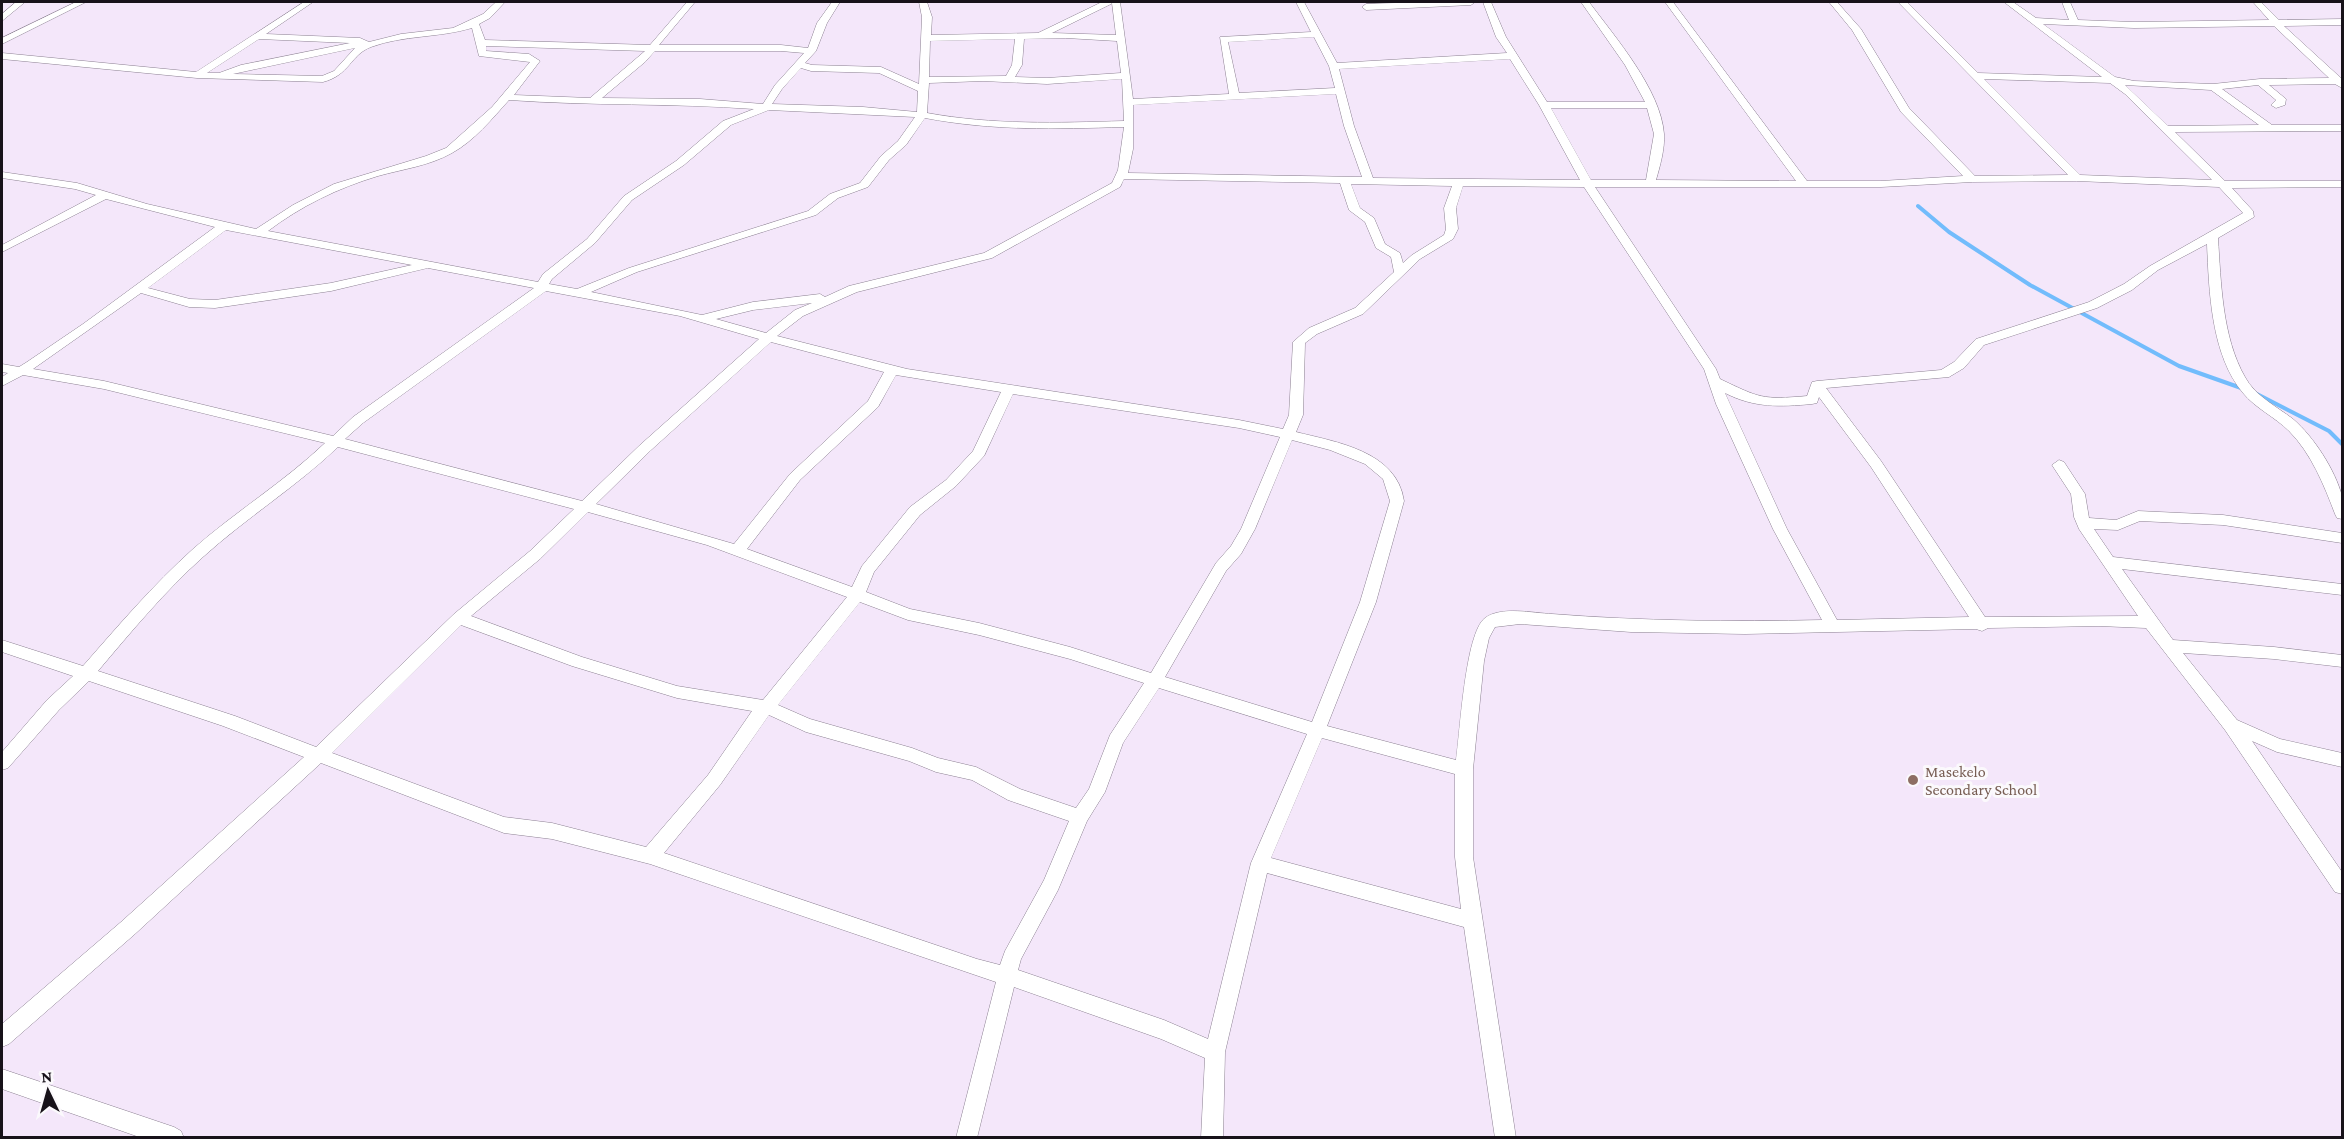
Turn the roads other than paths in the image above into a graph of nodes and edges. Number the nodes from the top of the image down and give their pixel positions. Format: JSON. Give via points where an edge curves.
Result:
{"nodes":[{"id":1,"x":21,"y":2,"type":"edge"},
{"id":2,"x":82,"y":2,"type":"edge"},
{"id":3,"x":309,"y":2,"type":"edge"},
{"id":4,"x":501,"y":2,"type":"edge"},
{"id":5,"x":691,"y":2,"type":"edge"},
{"id":6,"x":836,"y":2,"type":"edge"},
{"id":7,"x":923,"y":2,"type":"edge"},
{"id":8,"x":1107,"y":2,"type":"edge"},
{"id":9,"x":1116,"y":2,"type":"edge"},
{"id":10,"x":1300,"y":2,"type":"edge"},
{"id":11,"x":1471,"y":2,"type":"edge"},
{"id":12,"x":1486,"y":2,"type":"edge"},
{"id":13,"x":1585,"y":2,"type":"edge"},
{"id":14,"x":1669,"y":2,"type":"edge"},
{"id":15,"x":1833,"y":2,"type":"edge"},
{"id":16,"x":1902,"y":2,"type":"edge"},
{"id":17,"x":2008,"y":2,"type":"edge"},
{"id":18,"x":2066,"y":2,"type":"edge"},
{"id":19,"x":2257,"y":2,"type":"edge"},
{"id":20,"x":1366,"y":7,"type":"dead end"},
{"id":21,"x":2,"y":18,"type":"edge"},
{"id":22,"x":2034,"y":21,"type":"junction"},
{"id":23,"x":2343,"y":22,"type":"edge"},
{"id":24,"x":475,"y":24,"type":"junction"},
{"id":25,"x":2075,"y":24,"type":"junction"},
{"id":26,"x":2277,"y":24,"type":"junction"},
{"id":27,"x":1318,"y":34,"type":"junction"},
{"id":28,"x":254,"y":36,"type":"junction"},
{"id":29,"x":1040,"y":36,"type":"junction"},
{"id":30,"x":1020,"y":37,"type":"junction"},
{"id":31,"x":926,"y":38,"type":"junction"},
{"id":32,"x":1121,"y":38,"type":"junction"},
{"id":33,"x":387,"y":39,"type":"junction"},
{"id":34,"x":2,"y":41,"type":"edge"},
{"id":35,"x":367,"y":41,"type":"junction"},
{"id":36,"x":480,"y":43,"type":"junction"},
{"id":37,"x":653,"y":48,"type":"junction"},
{"id":38,"x":811,"y":51,"type":"junction"},
{"id":39,"x":2,"y":56,"type":"edge"},
{"id":40,"x":1512,"y":57,"type":"junction"},
{"id":41,"x":800,"y":64,"type":"junction"},
{"id":42,"x":1334,"y":66,"type":"junction"},
{"id":43,"x":2343,"y":70,"type":"edge"},
{"id":44,"x":2328,"y":71,"type":"junction"},
{"id":45,"x":197,"y":75,"type":"junction"},
{"id":46,"x":213,"y":76,"type":"junction"},
{"id":47,"x":1126,"y":76,"type":"junction"},
{"id":48,"x":1974,"y":76,"type":"junction"},
{"id":49,"x":2113,"y":80,"type":"junction"},
{"id":50,"x":1008,"y":81,"type":"junction"},
{"id":51,"x":2260,"y":82,"type":"junction"},
{"id":52,"x":2341,"y":83,"type":"edge"},
{"id":53,"x":925,"y":85,"type":"junction"},
{"id":54,"x":2213,"y":87,"type":"junction"},
{"id":55,"x":1340,"y":91,"type":"junction"},
{"id":56,"x":508,"y":93,"type":"junction"},
{"id":57,"x":1235,"y":97,"type":"junction"},
{"id":58,"x":598,"y":98,"type":"junction"},
{"id":59,"x":1129,"y":102,"type":"junction"},
{"id":60,"x":767,"y":105,"type":"junction"},
{"id":61,"x":1544,"y":105,"type":"junction"},
{"id":62,"x":1649,"y":105,"type":"junction"},
{"id":63,"x":2276,"y":105,"type":"dead end"},
{"id":64,"x":922,"y":115,"type":"junction"},
{"id":65,"x":1128,"y":124,"type":"junction"},
{"id":66,"x":2270,"y":128,"type":"junction"},
{"id":67,"x":2343,"y":128,"type":"edge"},
{"id":68,"x":2164,"y":129,"type":"junction"},
{"id":69,"x":2,"y":175,"type":"edge"},
{"id":70,"x":1123,"y":176,"type":"junction"},
{"id":71,"x":1972,"y":178,"type":"junction"},
{"id":72,"x":2077,"y":178,"type":"junction"},
{"id":73,"x":1368,"y":180,"type":"junction"},
{"id":74,"x":1345,"y":181,"type":"junction"},
{"id":75,"x":1587,"y":182,"type":"junction"},
{"id":76,"x":1458,"y":183,"type":"junction"},
{"id":77,"x":2220,"y":183,"type":"junction"},
{"id":78,"x":1650,"y":184,"type":"junction"},
{"id":79,"x":1804,"y":184,"type":"junction"},
{"id":80,"x":2343,"y":184,"type":"edge"},
{"id":81,"x":105,"y":195,"type":"junction"},
{"id":82,"x":224,"y":226,"type":"junction"},
{"id":83,"x":258,"y":233,"type":"junction"},
{"id":84,"x":2212,"y":235,"type":"junction"},
{"id":85,"x":2,"y":249,"type":"edge"},
{"id":86,"x":430,"y":264,"type":"junction"},
{"id":87,"x":1400,"y":274,"type":"junction"},
{"id":88,"x":543,"y":285,"type":"junction"},
{"id":89,"x":139,"y":289,"type":"junction"},
{"id":90,"x":579,"y":293,"type":"junction"},
{"id":91,"x":841,"y":294,"type":"junction"},
{"id":92,"x":702,"y":318,"type":"junction"},
{"id":93,"x":767,"y":337,"type":"junction"},
{"id":94,"x":2,"y":368,"type":"edge"},
{"id":95,"x":23,"y":370,"type":"junction"},
{"id":96,"x":892,"y":370,"type":"junction"},
{"id":97,"x":2,"y":382,"type":"edge"},
{"id":98,"x":1717,"y":382,"type":"junction"},
{"id":99,"x":1817,"y":385,"type":"junction"},
{"id":100,"x":1009,"y":389,"type":"junction"},
{"id":101,"x":1289,"y":434,"type":"junction"},
{"id":102,"x":334,"y":441,"type":"junction"},
{"id":103,"x":2059,"y":465,"type":"dead end"},
{"id":104,"x":583,"y":508,"type":"junction"},
{"id":105,"x":2343,"y":514,"type":"edge"},
{"id":106,"x":2083,"y":524,"type":"junction"},
{"id":107,"x":2343,"y":538,"type":"edge"},
{"id":108,"x":737,"y":551,"type":"junction"},
{"id":109,"x":2110,"y":562,"type":"junction"},
{"id":110,"x":2343,"y":590,"type":"edge"},
{"id":111,"x":856,"y":597,"type":"junction"},
{"id":112,"x":459,"y":618,"type":"junction"},
{"id":113,"x":2152,"y":622,"type":"junction"},
{"id":114,"x":1832,"y":625,"type":"junction"},
{"id":115,"x":1982,"y":625,"type":"junction"},
{"id":116,"x":2,"y":646,"type":"edge"},
{"id":117,"x":2169,"y":646,"type":"junction"},
{"id":118,"x":2343,"y":661,"type":"edge"},
{"id":119,"x":86,"y":674,"type":"junction"},
{"id":120,"x":1156,"y":679,"type":"junction"},
{"id":121,"x":767,"y":707,"type":"junction"},
{"id":122,"x":2231,"y":725,"type":"junction"},
{"id":123,"x":1316,"y":731,"type":"junction"},
{"id":124,"x":318,"y":756,"type":"junction"},
{"id":125,"x":2343,"y":760,"type":"edge"},
{"id":126,"x":2,"y":763,"type":"edge"},
{"id":127,"x":1464,"y":769,"type":"junction"},
{"id":128,"x":1080,"y":817,"type":"junction"},
{"id":129,"x":650,"y":856,"type":"junction"},
{"id":130,"x":1260,"y":863,"type":"junction"},
{"id":131,"x":2343,"y":886,"type":"edge"},
{"id":132,"x":1472,"y":921,"type":"junction"},
{"id":133,"x":1006,"y":975,"type":"junction"},
{"id":134,"x":2,"y":1037,"type":"edge"},
{"id":135,"x":1215,"y":1052,"type":"junction"},
{"id":136,"x":2,"y":1079,"type":"edge"},
{"id":137,"x":174,"y":1137,"type":"edge"},
{"id":138,"x":966,"y":1137,"type":"edge"},
{"id":139,"x":1212,"y":1137,"type":"edge"},
{"id":140,"x":1506,"y":1137,"type":"edge"}],
"edges":[{"from":1,"to":21,"type":"street"},
{"from":2,"to":34,"type":"street"},
{"from":3,"to":28,"type":"street"},
{"from":4,"to":24,"type":"street"},
{"from":5,"to":37,"type":"street"},
{"from":6,"to":38,"type":"street"},
{"from":7,"to":31,"type":"street"},
{"from":8,"to":29,"type":"street"},
{"from":9,"to":32,"type":"street"},
{"from":10,"to":27,"type":"street"},
{"from":11,"to":20,"type":"street"},
{"from":12,"to":40,"type":"street"},
{"from":13,"to":62,"type":"street","via":[[1629,67]]},
{"from":14,"to":79,"type":"street"},
{"from":15,"to":71,"type":"street","via":[[1856,29],[1905,110]]},
{"from":16,"to":48,"type":"street"},
{"from":17,"to":22,"type":"street"},
{"from":18,"to":25,"type":"street"},
{"from":19,"to":26,"type":"street"},
{"from":22,"to":25,"type":"street"},
{"from":22,"to":49,"type":"street"},
{"from":23,"to":26,"type":"street"},
{"from":24,"to":33,"type":"street","via":[[447,32]]},
{"from":24,"to":36,"type":"street"},
{"from":25,"to":26,"type":"street"},
{"from":26,"to":44,"type":"street"},
{"from":27,"to":42,"type":"street"},
{"from":27,"to":57,"type":"street","via":[[1223,39]]},
{"from":28,"to":35,"type":"street"},
{"from":28,"to":45,"type":"street"},
{"from":29,"to":30,"type":"street"},
{"from":29,"to":32,"type":"street"},
{"from":30,"to":31,"type":"street"},
{"from":30,"to":50,"type":"street","via":[[1017,65]]},
{"from":31,"to":53,"type":"street"},
{"from":32,"to":47,"type":"street"},
{"from":33,"to":35,"type":"street"},
{"from":33,"to":46,"type":"street","via":[[360,48],[344,70],[330,77],[306,80]]},
{"from":35,"to":46,"type":"street"},
{"from":36,"to":37,"type":"street"},
{"from":36,"to":56,"type":"street","via":[[482,54],[534,59]]},
{"from":37,"to":38,"type":"street"},
{"from":37,"to":58,"type":"street"},
{"from":38,"to":41,"type":"street"},
{"from":39,"to":45,"type":"street"},
{"from":40,"to":42,"type":"street"},
{"from":40,"to":61,"type":"street"},
{"from":41,"to":53,"type":"street","via":[[811,68],[881,70]]},
{"from":41,"to":60,"type":"street"},
{"from":42,"to":55,"type":"street"},
{"from":43,"to":44,"type":"street"},
{"from":44,"to":52,"type":"street"},
{"from":45,"to":46,"type":"street"},
{"from":47,"to":50,"type":"street","via":[[1081,81]]},
{"from":47,"to":59,"type":"street"},
{"from":48,"to":49,"type":"street"},
{"from":48,"to":72,"type":"street"},
{"from":49,"to":54,"type":"street"},
{"from":49,"to":68,"type":"street"},
{"from":50,"to":53,"type":"street","via":[[988,78]]},
{"from":51,"to":52,"type":"street"},
{"from":51,"to":54,"type":"street"},
{"from":51,"to":63,"type":"street","via":[[2281,99]]},
{"from":53,"to":64,"type":"street"},
{"from":54,"to":66,"type":"street"},
{"from":55,"to":57,"type":"street"},
{"from":55,"to":73,"type":"street"},
{"from":56,"to":58,"type":"street"},
{"from":56,"to":83,"type":"street","via":[[450,150],[324,192],[299,203]]},
{"from":57,"to":59,"type":"street"},
{"from":58,"to":60,"type":"street"},
{"from":59,"to":65,"type":"street"},
{"from":60,"to":64,"type":"street"},
{"from":60,"to":88,"type":"street","via":[[727,123],[680,163],[627,198],[591,242],[547,277]]},
{"from":61,"to":62,"type":"street"},
{"from":61,"to":75,"type":"street"},
{"from":62,"to":78,"type":"street","via":[[1659,132]]},
{"from":64,"to":65,"type":"street","via":[[1024,127]]},
{"from":64,"to":90,"type":"street","via":[[864,185],[834,196],[816,210],[633,270]]},
{"from":65,"to":70,"type":"street"},
{"from":66,"to":67,"type":"street"},
{"from":66,"to":68,"type":"street"},
{"from":68,"to":77,"type":"street"},
{"from":69,"to":81,"type":"street","via":[[77,186]]},
{"from":70,"to":74,"type":"street"},
{"from":70,"to":91,"type":"street","via":[[1114,187],[988,256],[875,282]]},
{"from":71,"to":72,"type":"street"},
{"from":71,"to":79,"type":"street"},
{"from":72,"to":77,"type":"street"},
{"from":73,"to":74,"type":"street"},
{"from":73,"to":76,"type":"street"},
{"from":74,"to":87,"type":"street","via":[[1354,210],[1370,220],[1380,246],[1395,255]]},
{"from":75,"to":76,"type":"street"},
{"from":75,"to":78,"type":"street"},
{"from":75,"to":98,"type":"street"},
{"from":76,"to":87,"type":"street","via":[[1450,208],[1451,234],[1420,253]]},
{"from":77,"to":80,"type":"street"},
{"from":77,"to":84,"type":"street","via":[[2249,213]]},
{"from":78,"to":79,"type":"street"},
{"from":81,"to":82,"type":"street"},
{"from":81,"to":85,"type":"street"},
{"from":82,"to":83,"type":"street"},
{"from":82,"to":89,"type":"street"},
{"from":83,"to":86,"type":"street"},
{"from":84,"to":99,"type":"street","via":[[2093,305],[1980,342],[1948,373]]},
{"from":84,"to":105,"type":"street","via":[[2214,289],[2237,376],[2247,390],[2305,441]]},
{"from":86,"to":88,"type":"street"},
{"from":86,"to":89,"type":"street","via":[[331,287],[215,304],[189,303]]},
{"from":87,"to":101,"type":"street","via":[[1359,311],[1313,331],[1299,342],[1297,412]]},
{"from":88,"to":90,"type":"street"},
{"from":88,"to":102,"type":"street"},
{"from":89,"to":95,"type":"street","via":[[96,323]]},
{"from":90,"to":92,"type":"street"},
{"from":91,"to":92,"type":"street","via":[[753,306]]},
{"from":91,"to":93,"type":"street","via":[[791,318]]},
{"from":92,"to":93,"type":"street"},
{"from":93,"to":96,"type":"street"},
{"from":93,"to":104,"type":"street"},
{"from":94,"to":95,"type":"street"},
{"from":95,"to":97,"type":"street"},
{"from":95,"to":102,"type":"street","via":[[104,385]]},
{"from":96,"to":100,"type":"street"},
{"from":96,"to":108,"type":"street","via":[[873,404],[795,477]]},
{"from":98,"to":99,"type":"street","via":[[1757,402],[1812,400]]},
{"from":98,"to":114,"type":"street","via":[[1723,404],[1780,529]]},
{"from":99,"to":115,"type":"street","via":[[1876,464]]},
{"from":100,"to":101,"type":"street"},
{"from":100,"to":111,"type":"street","via":[[979,453],[951,483],[915,511],[867,570]]},
{"from":101,"to":120,"type":"street","via":[[1248,529],[1221,567]]},
{"from":101,"to":123,"type":"street","via":[[1375,464],[1388,476],[1397,501],[1368,602]]},
{"from":102,"to":104,"type":"street"},
{"from":102,"to":119,"type":"street","via":[[307,468],[185,565]]},
{"from":103,"to":106,"type":"street","via":[[2078,494]]},
{"from":104,"to":108,"type":"street"},
{"from":104,"to":112,"type":"street","via":[[535,555]]},
{"from":106,"to":107,"type":"street","via":[[2118,525],[2138,516],[2187,518]]},
{"from":106,"to":109,"type":"street"},
{"from":108,"to":111,"type":"street"},
{"from":109,"to":110,"type":"street"},
{"from":109,"to":113,"type":"street"},
{"from":111,"to":120,"type":"street"},
{"from":111,"to":121,"type":"street"},
{"from":112,"to":121,"type":"street","via":[[578,662],[677,692]]},
{"from":112,"to":124,"type":"street"},
{"from":113,"to":115,"type":"street"},
{"from":113,"to":117,"type":"street"},
{"from":114,"to":115,"type":"street"},
{"from":114,"to":127,"type":"street","via":[[1687,628],[1498,619],[1489,623],[1481,638]]},
{"from":116,"to":119,"type":"street"},
{"from":117,"to":118,"type":"street"},
{"from":117,"to":122,"type":"street"},
{"from":119,"to":124,"type":"street","via":[[229,721]]},
{"from":119,"to":126,"type":"street"},
{"from":120,"to":123,"type":"street"},
{"from":120,"to":128,"type":"street","via":[[1116,740],[1096,792]]},
{"from":121,"to":128,"type":"street","via":[[806,725],[976,774],[1014,795]]},
{"from":121,"to":129,"type":"street","via":[[714,780]]},
{"from":122,"to":125,"type":"street","via":[[2277,745]]},
{"from":122,"to":131,"type":"street"},
{"from":123,"to":127,"type":"street"},
{"from":123,"to":130,"type":"street"},
{"from":124,"to":129,"type":"street","via":[[504,825],[552,831]]},
{"from":124,"to":134,"type":"street"},
{"from":127,"to":132,"type":"street","via":[[1464,857]]},
{"from":128,"to":133,"type":"street"},
{"from":129,"to":133,"type":"street"},
{"from":130,"to":132,"type":"street"},
{"from":130,"to":135,"type":"street"},
{"from":132,"to":140,"type":"street"},
{"from":133,"to":135,"type":"street","via":[[1164,1030]]},
{"from":133,"to":138,"type":"street","via":[[1004,997]]},
{"from":135,"to":139,"type":"street"},
{"from":136,"to":137,"type":"street"}]}
